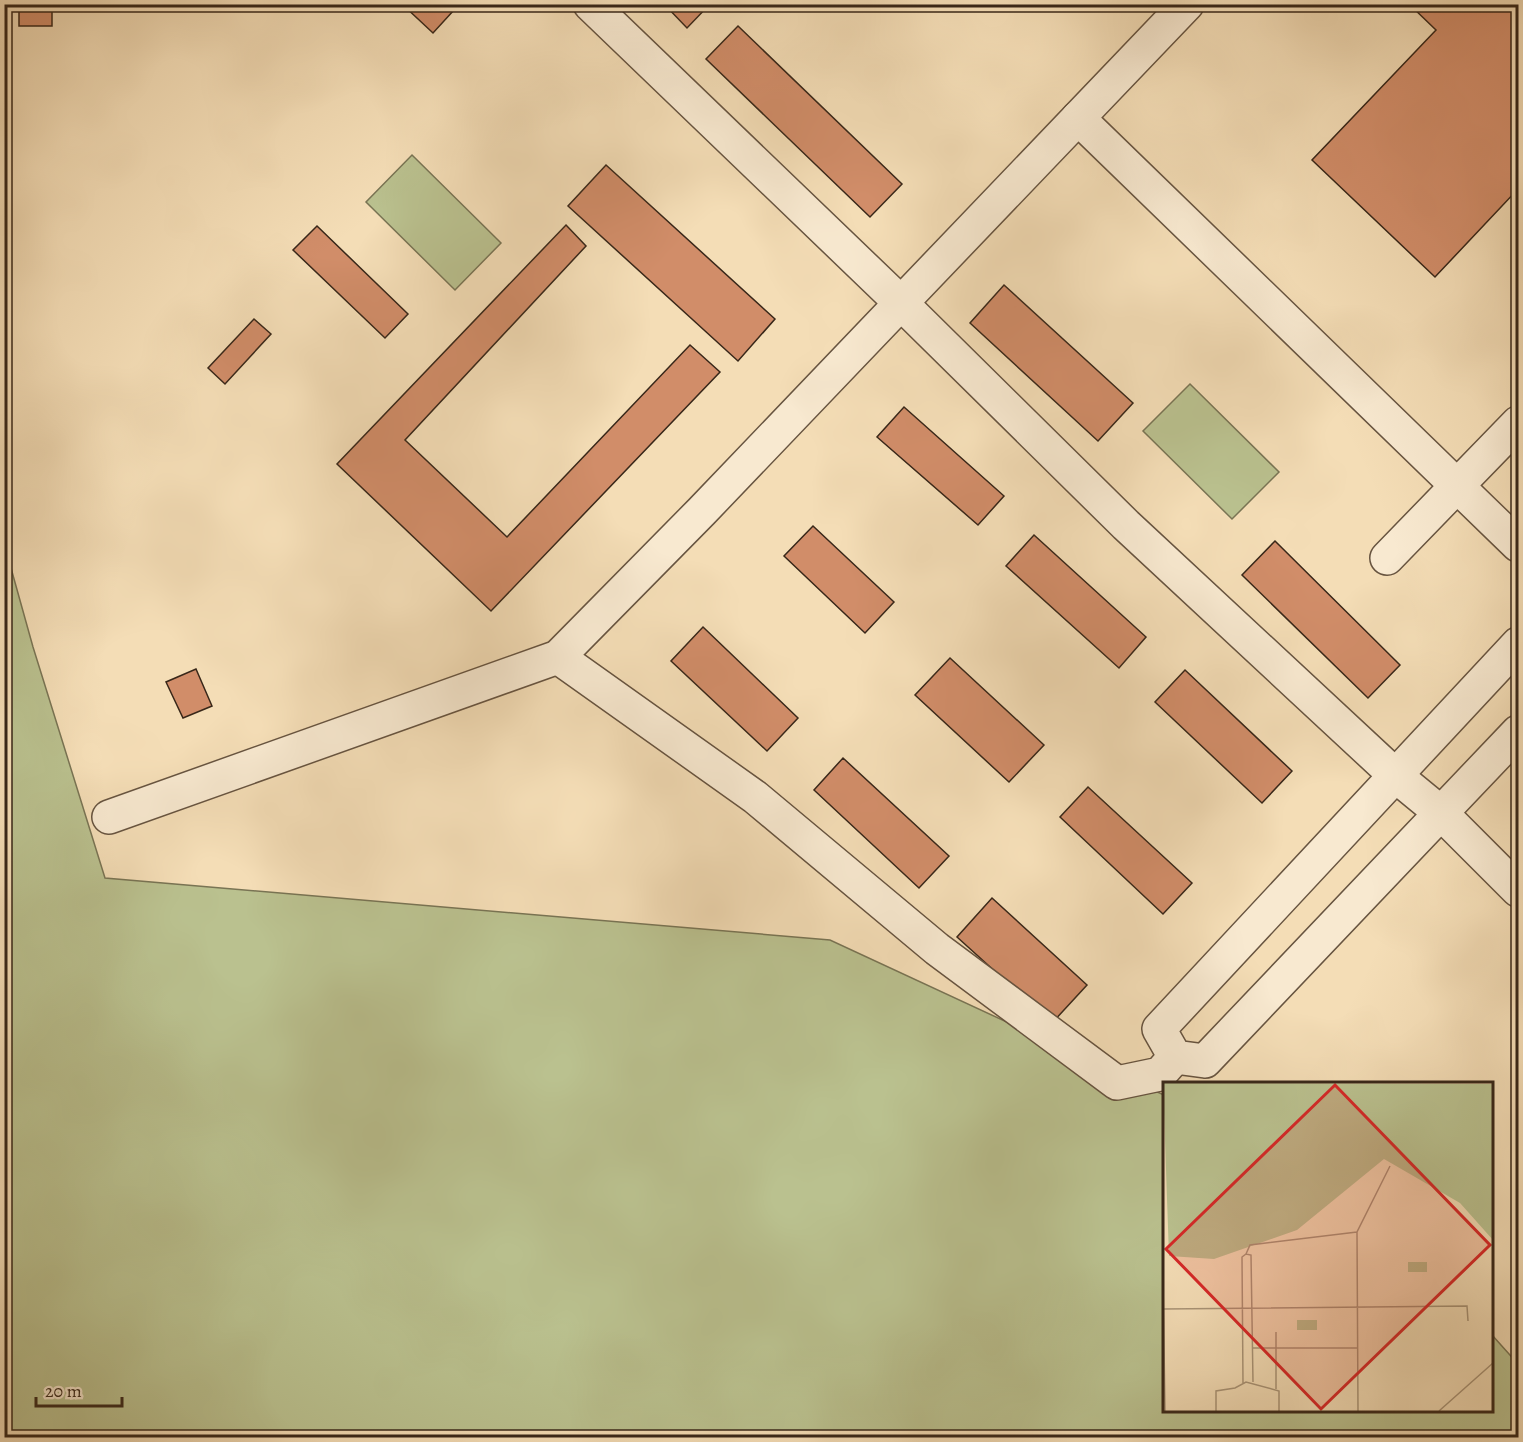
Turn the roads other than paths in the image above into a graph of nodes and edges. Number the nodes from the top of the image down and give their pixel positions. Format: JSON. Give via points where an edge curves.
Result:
{"nodes":[{"id":1,"x":590,"y":4,"type":"edge"},
{"id":2,"x":1187,"y":4,"type":"edge"},
{"id":3,"x":1078,"y":118,"type":"junction"},
{"id":4,"x":901,"y":303,"type":"junction"},
{"id":5,"x":1518,"y":423,"type":"edge"},
{"id":6,"x":1457,"y":486,"type":"junction"},
{"id":7,"x":1518,"y":545,"type":"edge"},
{"id":8,"x":1387,"y":558,"type":"dead end"},
{"id":9,"x":1518,"y":644,"type":"edge"},
{"id":10,"x":558,"y":657,"type":"junction"},
{"id":11,"x":1518,"y":732,"type":"edge"},
{"id":12,"x":1396,"y":776,"type":"junction"},
{"id":13,"x":1441,"y":813,"type":"junction"},
{"id":14,"x":109,"y":817,"type":"dead end"},
{"id":15,"x":1518,"y":890,"type":"edge"},
{"id":16,"x":1175,"y":1058,"type":"junction"}],
"edges":[{"from":1,"to":4,"type":"lane"},
{"from":2,"to":3,"type":"lane"},
{"from":3,"to":4,"type":"lane"},
{"from":3,"to":6,"type":"lane"},
{"from":4,"to":10,"type":"lane"},
{"from":4,"to":12,"type":"lane","via":[[1126,525]]},
{"from":5,"to":6,"type":"lane"},
{"from":6,"to":7,"type":"lane"},
{"from":6,"to":8,"type":"lane"},
{"from":9,"to":12,"type":"lane"},
{"from":10,"to":14,"type":"lane"},
{"from":10,"to":16,"type":"lane","via":[[755,797],[937,949],[1117,1083],[1160,1074]]},
{"from":11,"to":13,"type":"lane"},
{"from":12,"to":13,"type":"lane"},
{"from":12,"to":16,"type":"lane","via":[[1159,1029]]},
{"from":13,"to":15,"type":"lane"},
{"from":13,"to":16,"type":"lane","via":[[1205,1060]]}]}
